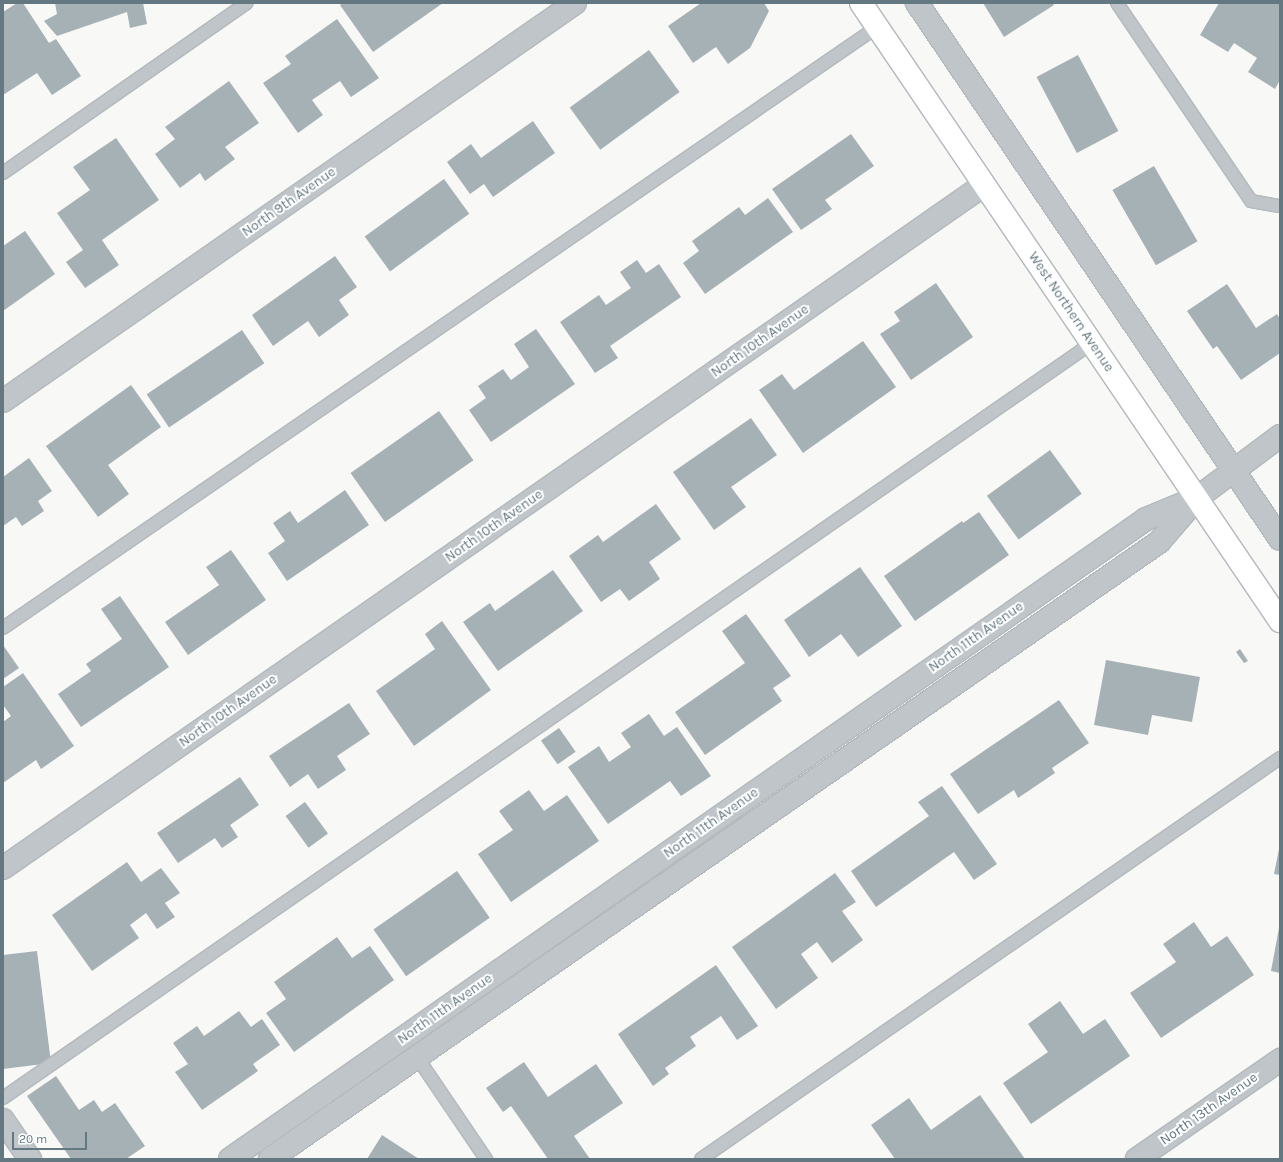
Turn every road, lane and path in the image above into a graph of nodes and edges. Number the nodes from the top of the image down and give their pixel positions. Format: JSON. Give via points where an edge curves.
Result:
{"nodes":[{"id":1,"x":247,"y":3,"type":"edge"},
{"id":2,"x":575,"y":3,"type":"edge"},
{"id":3,"x":861,"y":3,"type":"edge"},
{"id":4,"x":917,"y":3,"type":"edge"},
{"id":5,"x":1117,"y":3,"type":"edge"},
{"id":6,"x":877,"y":28,"type":"junction"},
{"id":7,"x":3,"y":172,"type":"edge"},
{"id":8,"x":984,"y":185,"type":"junction"},
{"id":9,"x":1280,"y":206,"type":"edge"},
{"id":10,"x":1092,"y":343,"type":"junction"},
{"id":11,"x":3,"y":401,"type":"edge"},
{"id":12,"x":1280,"y":436,"type":"edge"},
{"id":13,"x":1233,"y":470,"type":"junction"},
{"id":14,"x":1197,"y":498,"type":"junction"},
{"id":15,"x":1280,"y":539,"type":"edge"},
{"id":16,"x":1280,"y":621,"type":"edge"},
{"id":17,"x":3,"y":628,"type":"edge"},
{"id":18,"x":1280,"y":758,"type":"edge"},
{"id":19,"x":3,"y":868,"type":"edge"},
{"id":20,"x":417,"y":1056,"type":"junction"},
{"id":21,"x":1280,"y":1060,"type":"edge"},
{"id":22,"x":3,"y":1098,"type":"edge"},
{"id":23,"x":3,"y":1120,"type":"edge"},
{"id":24,"x":30,"y":1159,"type":"edge"},
{"id":25,"x":230,"y":1159,"type":"edge"},
{"id":26,"x":270,"y":1159,"type":"edge"},
{"id":27,"x":486,"y":1159,"type":"edge"},
{"id":28,"x":701,"y":1159,"type":"edge"},
{"id":29,"x":1137,"y":1159,"type":"edge"}],
"edges":[{"from":1,"to":7,"type":"lane"},
{"from":2,"to":11,"type":"street","name":"North 9th Avenue"},
{"from":3,"to":6,"type":"main road","name":"West Northern Avenue"},
{"from":4,"to":13,"type":"street"},
{"from":5,"to":9,"type":"lane","via":[[1251,200]]},
{"from":6,"to":8,"type":"main road","name":"West Northern Avenue"},
{"from":6,"to":17,"type":"lane"},
{"from":8,"to":10,"type":"main road","name":"West Northern Avenue"},
{"from":8,"to":19,"type":"street","name":"North 10th Avenue"},
{"from":10,"to":14,"type":"main road","name":"West Northern Avenue"},
{"from":10,"to":22,"type":"lane"},
{"from":12,"to":13,"type":"street","name":"North 11th Avenue"},
{"from":13,"to":14,"type":"street","name":"North 11th Avenue"},
{"from":13,"to":15,"type":"street"},
{"from":14,"to":16,"type":"main road","name":"West Northern Avenue"},
{"from":14,"to":20,"type":"street","name":"North 11th Avenue","via":[[1159,542]]},
{"from":14,"to":25,"type":"street","name":"North 11th Avenue","via":[[1146,519]]},
{"from":18,"to":28,"type":"lane"},
{"from":20,"to":26,"type":"street","name":"North 11th Avenue"},
{"from":20,"to":27,"type":"lane"},
{"from":21,"to":29,"type":"street","name":"North 13th Avenue"},
{"from":23,"to":24,"type":"street"}]}
